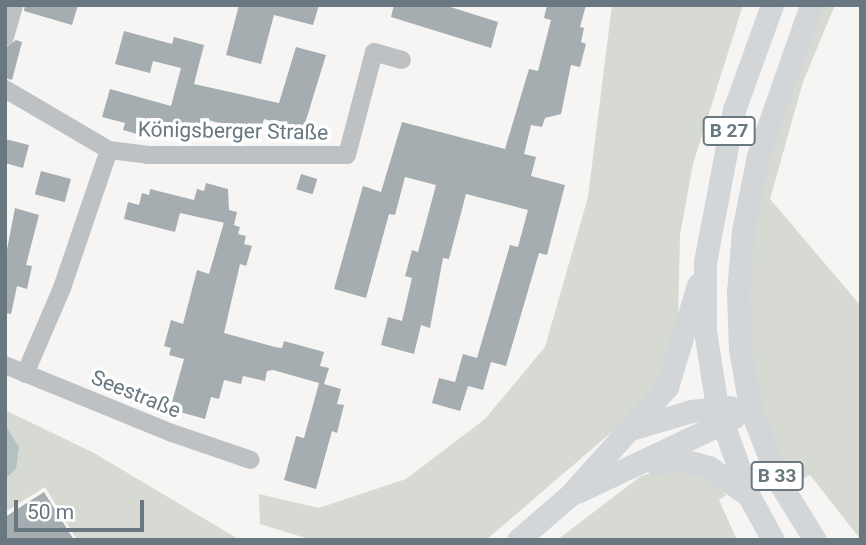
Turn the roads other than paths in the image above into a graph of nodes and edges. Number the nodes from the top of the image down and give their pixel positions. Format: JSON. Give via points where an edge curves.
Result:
{"nodes":[{"id":1,"x":14,"y":5,"type":"edge"},
{"id":2,"x":772,"y":5,"type":"edge"},
{"id":3,"x":811,"y":5,"type":"edge"},
{"id":4,"x":5,"y":37,"type":"edge"},
{"id":5,"x":402,"y":60,"type":"dead end"},
{"id":6,"x":5,"y":89,"type":"edge"},
{"id":7,"x":109,"y":150,"type":"junction"},
{"id":8,"x":705,"y":262,"type":"junction"},
{"id":9,"x":5,"y":365,"type":"edge"},
{"id":10,"x":25,"y":374,"type":"junction"},
{"id":11,"x":750,"y":407,"type":"junction"},
{"id":12,"x":719,"y":416,"type":"junction"},
{"id":13,"x":631,"y":429,"type":"junction"},
{"id":14,"x":251,"y":460,"type":"dead end"},
{"id":15,"x":628,"y":467,"type":"junction"},
{"id":16,"x":570,"y":495,"type":"junction"},
{"id":17,"x":749,"y":496,"type":"junction"},
{"id":18,"x":517,"y":540,"type":"edge"},
{"id":19,"x":774,"y":540,"type":"edge"},
{"id":20,"x":815,"y":540,"type":"edge"}],
"edges":[{"from":1,"to":4,"type":"street"},
{"from":2,"to":8,"type":"main road","number":"B 27","via":[[734,110]]},
{"from":3,"to":11,"type":"main road","number":"B 27","via":[[772,107],[743,232],[740,349]]},
{"from":5,"to":7,"type":"street","name":"Königsberger Straße","via":[[374,52],[346,155],[148,155]]},
{"from":6,"to":7,"type":"street","name":"Königsberger Straße"},
{"from":7,"to":10,"type":"street","name":"Königsberger Straße","via":[[62,288]]},
{"from":8,"to":12,"type":"main road","number":"B 33","via":[[705,331]]},
{"from":8,"to":13,"type":"main road","number":"B 27","via":[[667,387]]},
{"from":9,"to":10,"type":"street","name":"Seestraße"},
{"from":10,"to":14,"type":"street","name":"Seestraße"},
{"from":11,"to":12,"type":"main road","number":"B 27"},
{"from":11,"to":20,"type":"main road","number":"B 33","via":[[779,482]]},
{"from":12,"to":13,"type":"main road","number":"B 27"},
{"from":12,"to":15,"type":"main road","number":"B 27"},
{"from":12,"to":17,"type":"main road","number":"B 33"},
{"from":13,"to":16,"type":"main road","number":"B 27"},
{"from":15,"to":16,"type":"main road","number":"B 27"},
{"from":15,"to":17,"type":"main road","via":[[679,459],[709,467]]},
{"from":16,"to":18,"type":"main road","number":"B 27"},
{"from":17,"to":19,"type":"main road","number":"B 33"}]}
